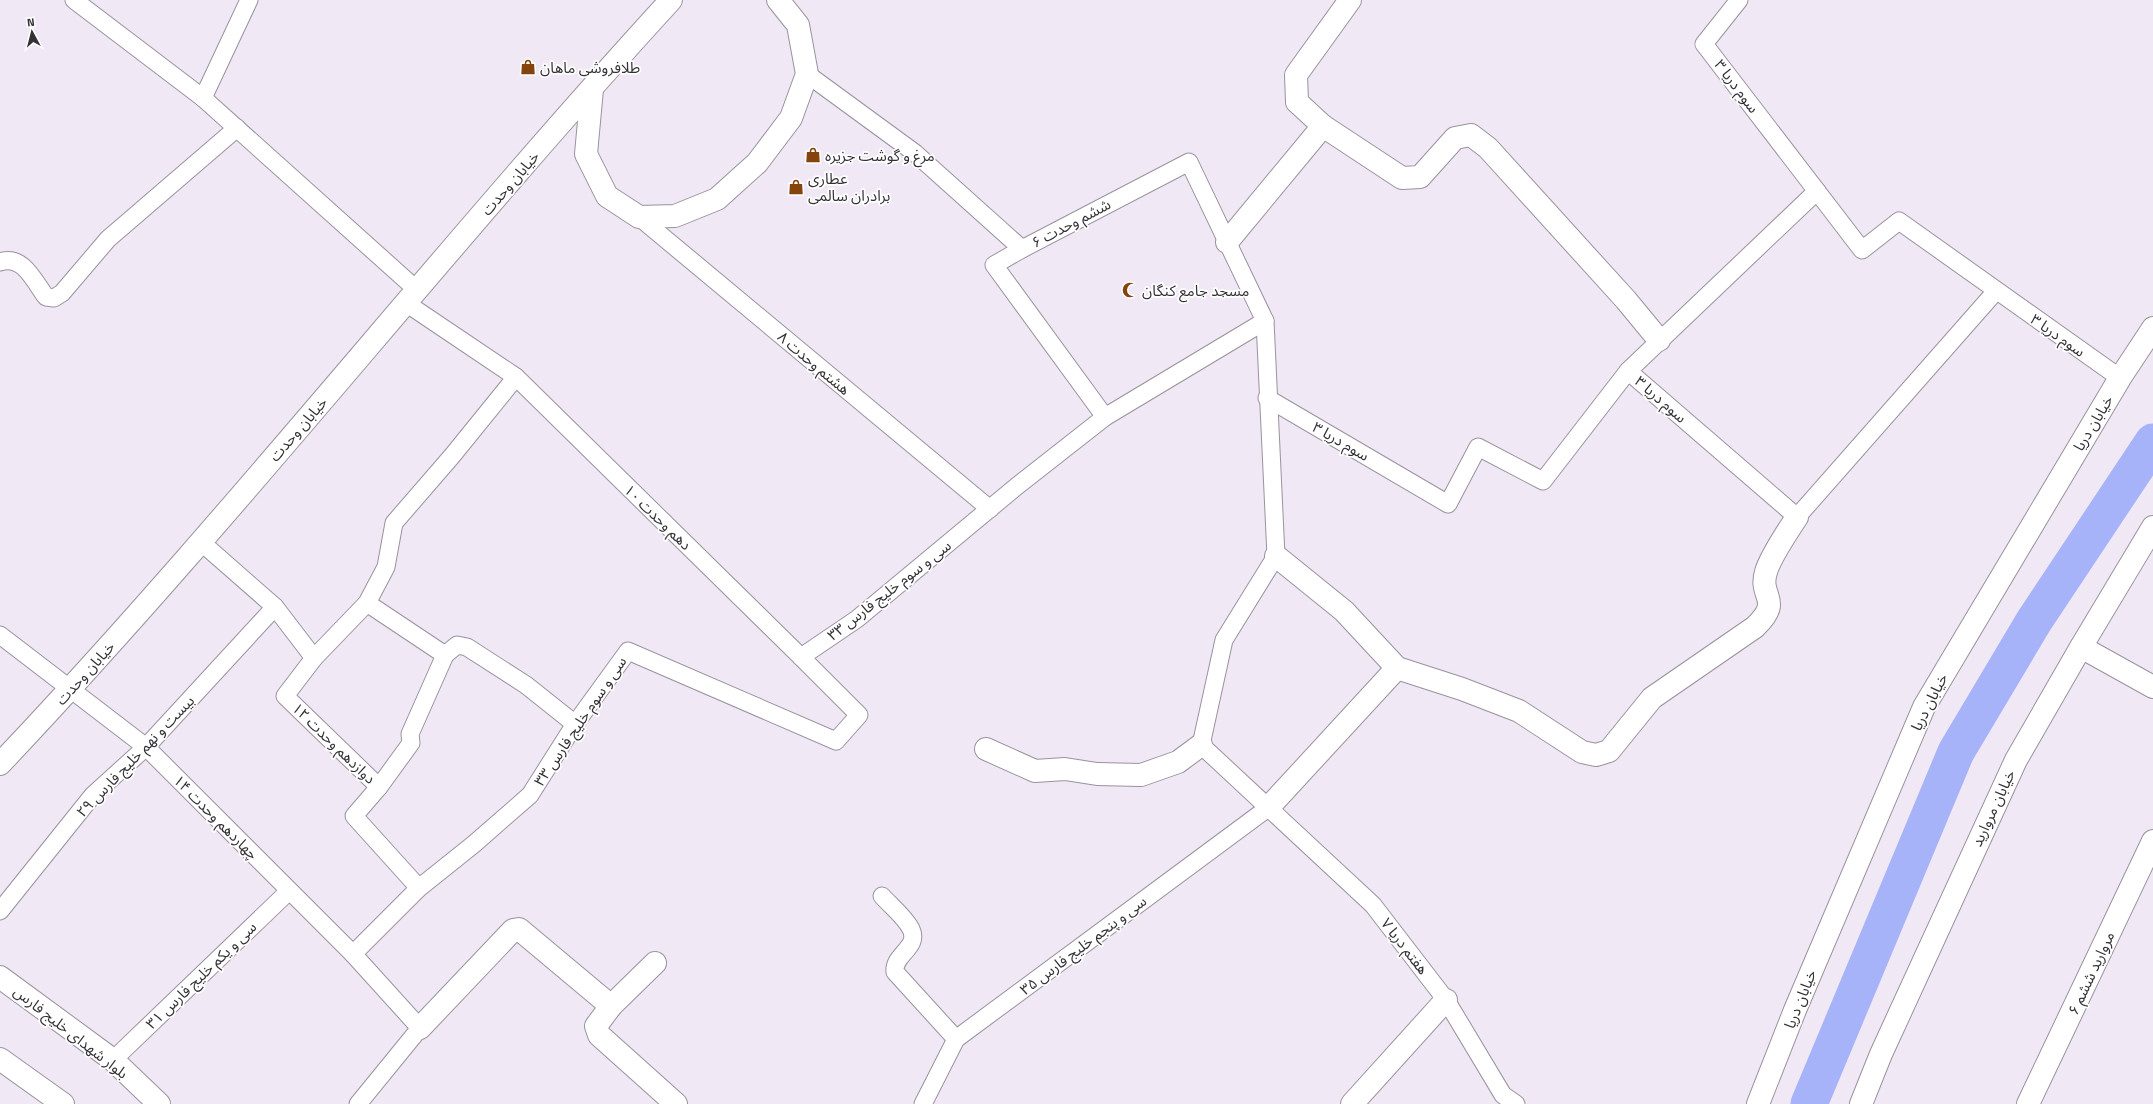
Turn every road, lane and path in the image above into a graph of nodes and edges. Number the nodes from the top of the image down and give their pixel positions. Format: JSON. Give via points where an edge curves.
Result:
{"nodes":[{"id":1,"x":74,"y":0,"type":"edge"},
{"id":2,"x":249,"y":0,"type":"edge"},
{"id":3,"x":671,"y":0,"type":"edge"},
{"id":4,"x":778,"y":0,"type":"edge"},
{"id":5,"x":1350,"y":0,"type":"edge"},
{"id":6,"x":1739,"y":0,"type":"edge"},
{"id":7,"x":807,"y":74,"type":"junction"},
{"id":8,"x":592,"y":89,"type":"junction"},
{"id":9,"x":203,"y":98,"type":"junction"},
{"id":10,"x":1323,"y":126,"type":"junction"},
{"id":11,"x":237,"y":128,"type":"junction"},
{"id":12,"x":1817,"y":191,"type":"junction"},
{"id":13,"x":639,"y":217,"type":"junction"},
{"id":14,"x":1227,"y":242,"type":"junction"},
{"id":15,"x":1022,"y":249,"type":"junction"},
{"id":16,"x":0,"y":262,"type":"edge"},
{"id":17,"x":1996,"y":292,"type":"junction"},
{"id":18,"x":411,"y":297,"type":"junction"},
{"id":19,"x":1265,"y":321,"type":"junction"},
{"id":20,"x":2153,"y":328,"type":"edge"},
{"id":21,"x":1659,"y":340,"type":"junction"},
{"id":22,"x":1628,"y":371,"type":"junction"},
{"id":23,"x":516,"y":378,"type":"junction"},
{"id":24,"x":2120,"y":378,"type":"junction"},
{"id":25,"x":1267,"y":398,"type":"junction"},
{"id":26,"x":1105,"y":417,"type":"junction"},
{"id":27,"x":990,"y":509,"type":"junction"},
{"id":28,"x":1797,"y":517,"type":"junction"},
{"id":29,"x":2153,"y":527,"type":"edge"},
{"id":30,"x":201,"y":542,"type":"junction"},
{"id":31,"x":1276,"y":556,"type":"junction"},
{"id":32,"x":367,"y":603,"type":"junction"},
{"id":33,"x":275,"y":607,"type":"junction"},
{"id":34,"x":0,"y":634,"type":"edge"},
{"id":35,"x":2081,"y":646,"type":"junction"},
{"id":36,"x":445,"y":655,"type":"junction"},
{"id":37,"x":801,"y":657,"type":"junction"},
{"id":38,"x":314,"y":658,"type":"junction"},
{"id":39,"x":1397,"y":668,"type":"junction"},
{"id":40,"x":2153,"y":687,"type":"edge"},
{"id":41,"x":72,"y":689,"type":"junction"},
{"id":42,"x":575,"y":724,"type":"junction"},
{"id":43,"x":1201,"y":745,"type":"junction"},
{"id":44,"x":146,"y":748,"type":"junction"},
{"id":45,"x":986,"y":749,"type":"dead end"},
{"id":46,"x":0,"y":764,"type":"edge"},
{"id":47,"x":379,"y":787,"type":"junction"},
{"id":48,"x":1268,"y":808,"type":"junction"},
{"id":49,"x":2153,"y":841,"type":"edge"},
{"id":50,"x":419,"y":888,"type":"junction"},
{"id":51,"x":289,"y":891,"type":"junction"},
{"id":52,"x":882,"y":896,"type":"dead end"},
{"id":53,"x":0,"y":910,"type":"edge"},
{"id":54,"x":353,"y":954,"type":"junction"},
{"id":55,"x":655,"y":964,"type":"dead end"},
{"id":56,"x":0,"y":977,"type":"edge"},
{"id":57,"x":1446,"y":1000,"type":"junction"},
{"id":58,"x":611,"y":1006,"type":"junction"},
{"id":59,"x":420,"y":1028,"type":"junction"},
{"id":60,"x":956,"y":1040,"type":"junction"},
{"id":61,"x":0,"y":1059,"type":"edge"},
{"id":62,"x":113,"y":1060,"type":"junction"},
{"id":63,"x":62,"y":1104,"type":"edge"},
{"id":64,"x":159,"y":1104,"type":"edge"},
{"id":65,"x":358,"y":1104,"type":"edge"},
{"id":66,"x":676,"y":1104,"type":"edge"},
{"id":67,"x":923,"y":1104,"type":"edge"},
{"id":68,"x":1352,"y":1104,"type":"edge"},
{"id":69,"x":1516,"y":1104,"type":"edge"},
{"id":70,"x":1758,"y":1104,"type":"edge"},
{"id":71,"x":1861,"y":1104,"type":"edge"},
{"id":72,"x":2028,"y":1104,"type":"edge"}],
"edges":[{"from":1,"to":9,"type":"lane","name":"دهم وحدت ۱۰"},
{"from":2,"to":9,"type":"lane"},
{"from":3,"to":8,"type":"street","name":"خیابان وحدت"},
{"from":4,"to":7,"type":"street","via":[[798,25]]},
{"from":5,"to":10,"type":"street","via":[[1296,75],[1297,102]]},
{"from":6,"to":12,"type":"lane","name":"سوم دریا ۳","via":[[1704,44]]},
{"from":7,"to":13,"type":"street","via":[[792,118],[757,163],[717,199],[675,216]]},
{"from":7,"to":15,"type":"lane","name":"ششم وحدت ۶","via":[[915,153]]},
{"from":8,"to":13,"type":"street","via":[[586,154],[607,196]]},
{"from":8,"to":18,"type":"street","name":"خیابان وحدت"},
{"from":9,"to":11,"type":"lane","name":"دهم وحدت ۱۰"},
{"from":10,"to":14,"type":"street"},
{"from":10,"to":21,"type":"street","via":[[1402,178],[1420,177],[1455,138],[1471,135],[1488,148]]},
{"from":11,"to":16,"type":"lane","via":[[108,239],[62,293],[54,298],[46,297],[20,262],[8,259]]},
{"from":11,"to":18,"type":"lane","name":"دهم وحدت ۱۰"},
{"from":12,"to":17,"type":"lane","name":"سوم دریا ۳","via":[[1862,250],[1899,221]]},
{"from":12,"to":21,"type":"lane"},
{"from":13,"to":27,"type":"lane","name":"هشتم وحدت ۸"},
{"from":14,"to":15,"type":"lane","name":"ششم وحدت ۶","via":[[1189,162]]},
{"from":14,"to":19,"type":"lane","name":"ششم وحدت ۶"},
{"from":15,"to":26,"type":"lane","via":[[994,265]]},
{"from":17,"to":24,"type":"lane","name":"سوم دریا ۳"},
{"from":17,"to":28,"type":"lane"},
{"from":18,"to":23,"type":"lane","name":"دهم وحدت ۱۰"},
{"from":18,"to":30,"type":"street","name":"خیابان وحدت"},
{"from":19,"to":25,"type":"lane"},
{"from":19,"to":26,"type":"lane","name":"سی و سوم خلیج فارس ۳۳"},
{"from":20,"to":24,"type":"street","name":"خیابان دریا"},
{"from":21,"to":22,"type":"lane"},
{"from":22,"to":25,"type":"lane","name":"سوم دریا ۳","via":[[1543,481],[1478,447],[1448,504]]},
{"from":22,"to":28,"type":"lane","name":"سوم دریا ۳"},
{"from":23,"to":32,"type":"lane","via":[[394,523],[386,567]]},
{"from":23,"to":37,"type":"lane","name":"دهم وحدت ۱۰"},
{"from":24,"to":70,"type":"street","name":"خیابان دریا","via":[[1924,707],[1798,1003]]},
{"from":25,"to":31,"type":"lane"},
{"from":26,"to":27,"type":"lane","name":"سی و سوم خلیج فارس ۳۳"},
{"from":27,"to":37,"type":"lane","name":"سی و سوم خلیج فارس ۳۳","via":[[857,619]]},
{"from":28,"to":39,"type":"street","via":[[1766,570],[1764,584],[1770,598],[1767,615],[1754,628],[1652,698],[1609,750],[1596,754],[1582,752],[1519,711]]},
{"from":29,"to":35,"type":"street","name":"خیابان مروارید"},
{"from":30,"to":33,"type":"lane"},
{"from":30,"to":41,"type":"street","name":"خیابان وحدت"},
{"from":31,"to":39,"type":"street","via":[[1344,611]]},
{"from":31,"to":43,"type":"lane","via":[[1224,640]]},
{"from":32,"to":36,"type":"lane"},
{"from":32,"to":38,"type":"lane"},
{"from":33,"to":38,"type":"lane"},
{"from":33,"to":44,"type":"lane","name":"بیست و نهم خلیج فارس ۲۹"},
{"from":34,"to":41,"type":"lane","name":"چهاردهم وحدت ۱۴"},
{"from":35,"to":40,"type":"street"},
{"from":35,"to":71,"type":"street","name":"خیابان مروارید","via":[[2016,760],[1880,1054]]},
{"from":36,"to":42,"type":"lane","via":[[457,646],[467,647],[526,685]]},
{"from":36,"to":47,"type":"lane","name":"دوازدهم وحدت ۱۲","via":[[410,734],[412,743]]},
{"from":37,"to":42,"type":"lane","name":"سی و سوم خلیج فارس ۳۳","via":[[858,715],[836,741],[628,650]]},
{"from":38,"to":47,"type":"lane","name":"دوازدهم وحدت ۱۲","via":[[285,696]]},
{"from":39,"to":48,"type":"street"},
{"from":41,"to":44,"type":"lane","name":"چهاردهم وحدت ۱۴"},
{"from":41,"to":46,"type":"street","name":"خیابان وحدت"},
{"from":42,"to":50,"type":"lane","name":"سی و سوم خلیج فارس ۳۳","via":[[530,795]]},
{"from":43,"to":45,"type":"street","via":[[1178,762],[1141,775],[1065,770],[1035,771]]},
{"from":43,"to":48,"type":"lane","name":"هفتم دریا ۷"},
{"from":44,"to":51,"type":"lane","name":"چهاردهم وحدت ۱۴"},
{"from":44,"to":53,"type":"lane","name":"بیست و نهم خلیج فارس ۲۹","via":[[93,795]]},
{"from":47,"to":50,"type":"lane","via":[[354,816]]},
{"from":48,"to":57,"type":"lane","name":"هفتم دریا ۷","via":[[1373,906]]},
{"from":48,"to":60,"type":"lane","name":"سی و پنجم خلیج فارس ۳۵"},
{"from":49,"to":72,"type":"street","name":"مروارید ششم ۶"},
{"from":50,"to":54,"type":"lane","name":"سی و سوم خلیج فارس ۳۳"},
{"from":51,"to":54,"type":"lane","name":"چهاردهم وحدت ۱۴"},
{"from":51,"to":62,"type":"lane","name":"سی و یکم خلیج فارس ۳۱"},
{"from":52,"to":60,"type":"lane","via":[[910,928],[913,935],[912,943],[896,962],[895,972]]},
{"from":54,"to":59,"type":"lane"},
{"from":55,"to":58,"type":"street"},
{"from":56,"to":62,"type":"street","name":"بلوار شهدای خلیج فارس"},
{"from":57,"to":68,"type":"street"},
{"from":57,"to":69,"type":"lane","name":"هفتم دریا ۷","via":[[1503,1095]]},
{"from":58,"to":59,"type":"street","via":[[519,929],[513,930]]},
{"from":58,"to":66,"type":"street","via":[[596,1026],[599,1035]]},
{"from":59,"to":65,"type":"lane"},
{"from":60,"to":67,"type":"lane","name":"سی و پنجم خلیج فارس ۳۵"},
{"from":61,"to":63,"type":"street"},
{"from":62,"to":64,"type":"street","name":"بلوار شهدای خلیج فارس"}]}
